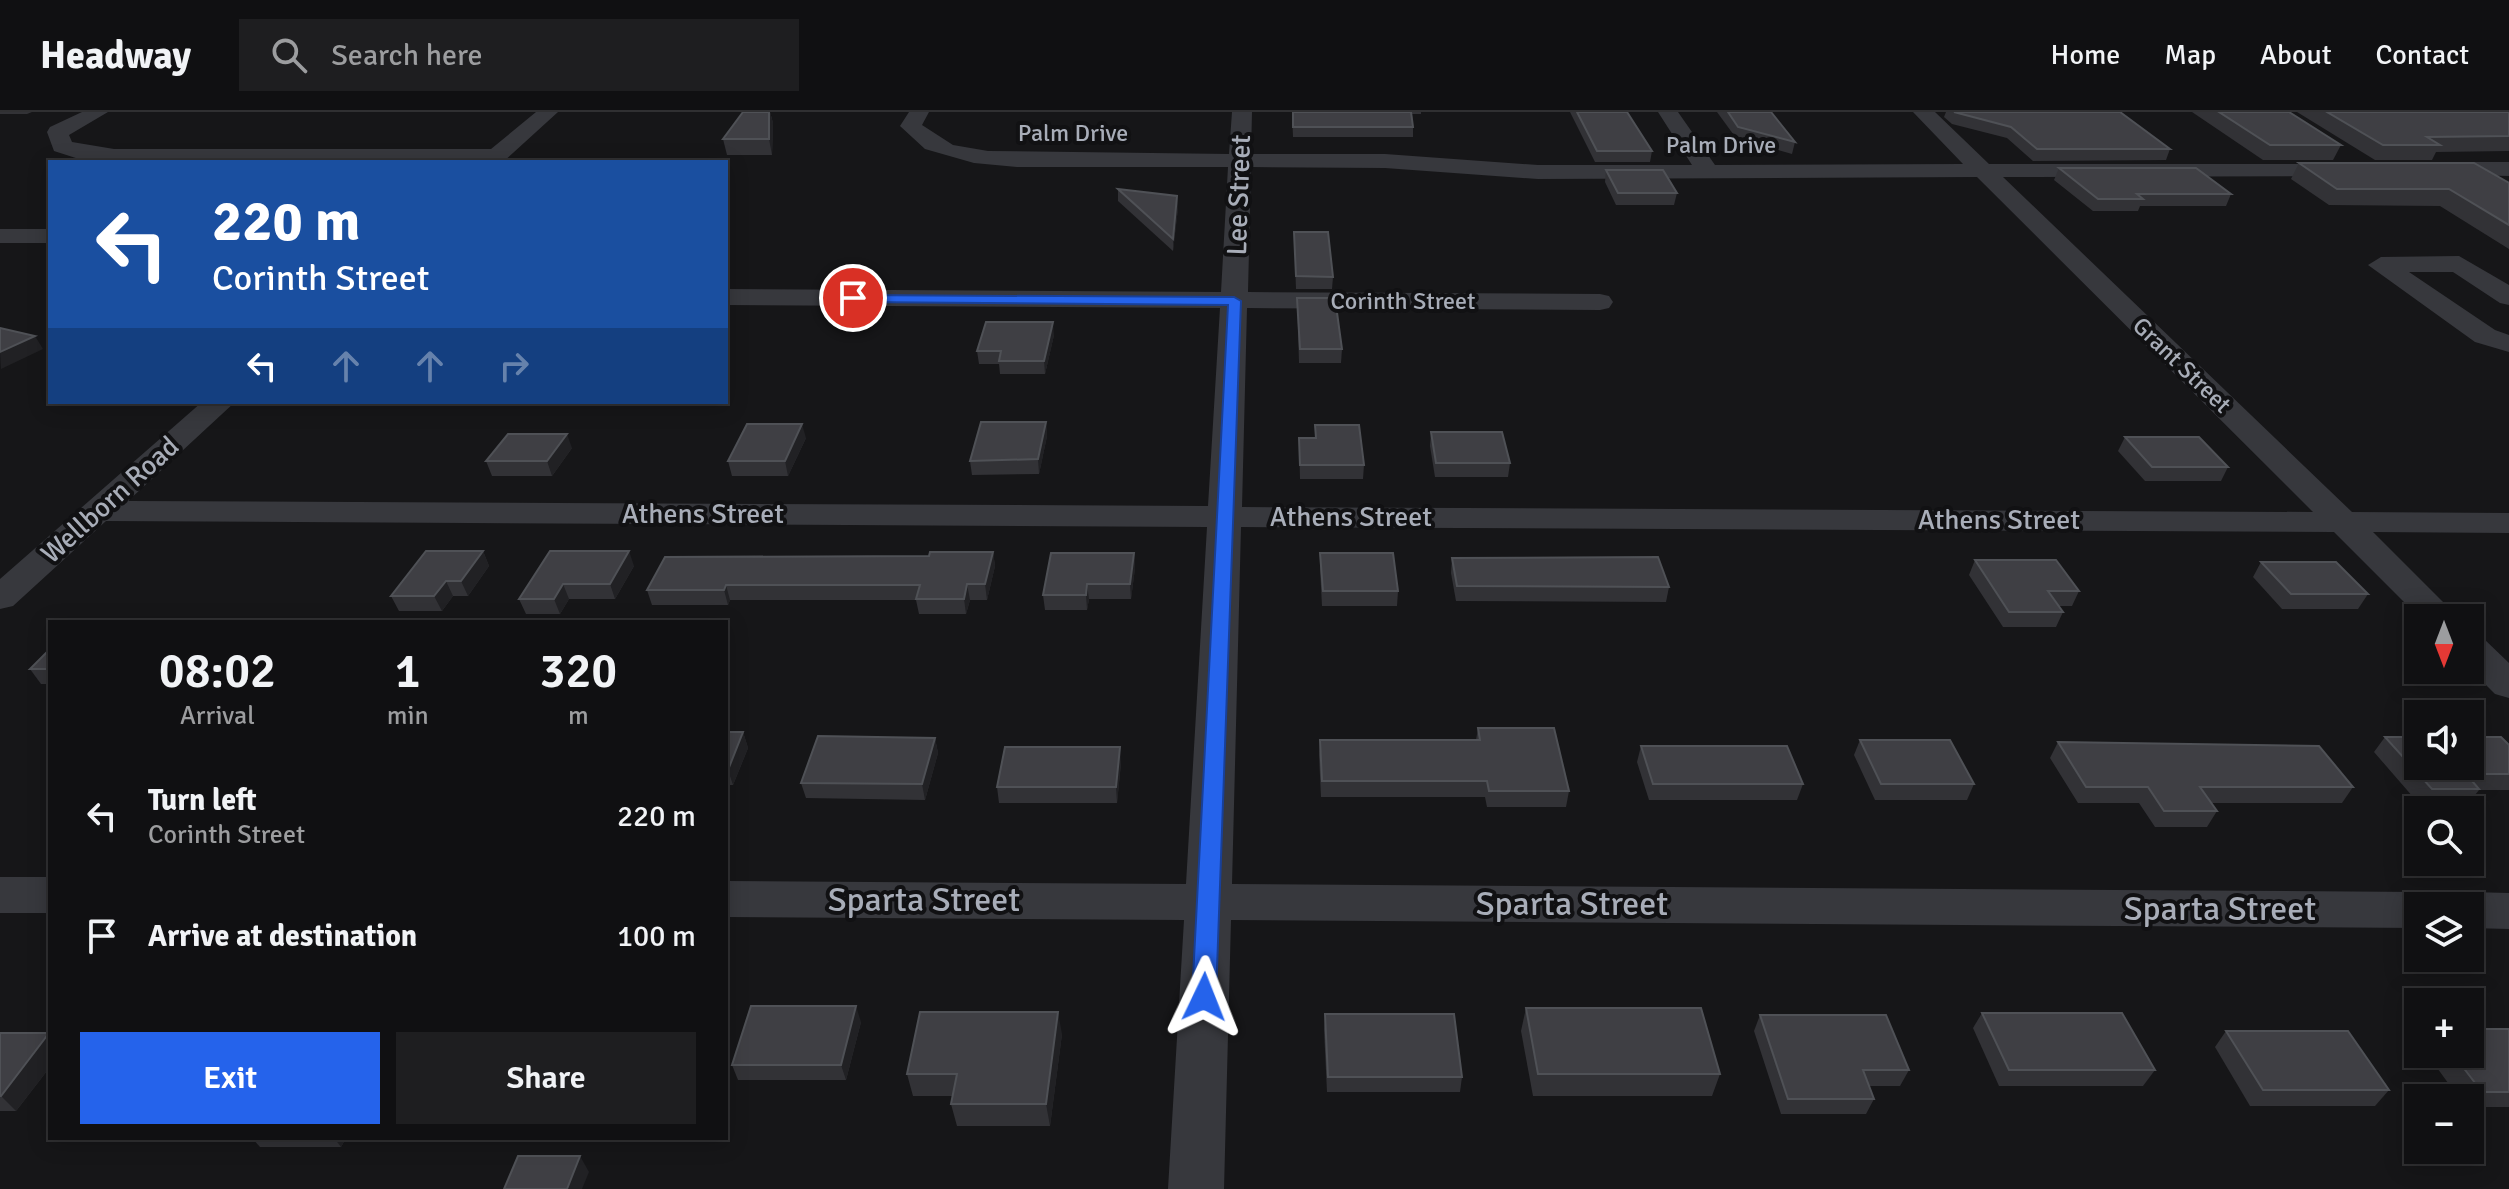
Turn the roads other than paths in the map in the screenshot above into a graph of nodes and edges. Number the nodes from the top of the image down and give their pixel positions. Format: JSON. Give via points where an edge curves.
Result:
{"nodes":[{"id":1,"x":98,"y":112,"type":"edge"},
{"id":2,"x":548,"y":112,"type":"edge"},
{"id":3,"x":919,"y":112,"type":"edge"},
{"id":4,"x":1242,"y":112,"type":"edge"},
{"id":5,"x":1668,"y":112,"type":"edge"},
{"id":6,"x":1923,"y":112,"type":"edge"},
{"id":7,"x":59,"y":122,"type":"edge"},
{"id":8,"x":2329,"y":145,"type":"edge"},
{"id":9,"x":493,"y":159,"type":"edge"},
{"id":10,"x":1240,"y":159,"type":"junction"},
{"id":11,"x":2416,"y":169,"type":"edge"},
{"id":12,"x":1707,"y":170,"type":"junction"},
{"id":13,"x":1983,"y":170,"type":"junction"},
{"id":14,"x":2504,"y":172,"type":"edge"},
{"id":15,"x":0,"y":236,"type":"edge"},
{"id":16,"x":48,"y":236,"type":"edge"},
{"id":17,"x":728,"y":297,"type":"edge"},
{"id":18,"x":2509,"y":297,"type":"edge"},
{"id":19,"x":1234,"y":301,"type":"junction"},
{"id":20,"x":1600,"y":302,"type":"dead end"},
{"id":21,"x":2509,"y":344,"type":"edge"},
{"id":22,"x":218,"y":404,"type":"edge"},
{"id":23,"x":97,"y":511,"type":"junction"},
{"id":24,"x":1225,"y":516,"type":"junction"},
{"id":25,"x":2343,"y":522,"type":"junction"},
{"id":26,"x":2509,"y":523,"type":"edge"},
{"id":27,"x":0,"y":598,"type":"edge"},
{"id":28,"x":2427,"y":604,"type":"edge"},
{"id":29,"x":2484,"y":661,"type":"edge"},
{"id":30,"x":2509,"y":685,"type":"edge"},
{"id":31,"x":0,"y":895,"type":"edge"},
{"id":32,"x":48,"y":895,"type":"edge"},
{"id":33,"x":728,"y":899,"type":"edge"},
{"id":34,"x":1208,"y":901,"type":"junction"},
{"id":35,"x":2404,"y":910,"type":"edge"},
{"id":36,"x":2484,"y":910,"type":"edge"},
{"id":37,"x":2509,"y":911,"type":"edge"},
{"id":38,"x":1196,"y":1189,"type":"edge"}],
"edges":[{"from":1,"to":7,"type":"street"},
{"from":2,"to":9,"type":"street"},
{"from":3,"to":10,"type":"street","name":"Palm Drive","via":[[911,126],[922,140],[972,156]]},
{"from":4,"to":10,"type":"street","name":"Lee Street"},
{"from":5,"to":12,"type":"street"},
{"from":6,"to":13,"type":"street","name":"Grant Street"},
{"from":7,"to":9,"type":"street","via":[[62,146],[114,156]]},
{"from":8,"to":13,"type":"street","name":"Palm Drive","via":[[2369,169]]},
{"from":10,"to":12,"type":"street","name":"Palm Drive","via":[[1385,161],[1499,171]]},
{"from":10,"to":19,"type":"street","name":"Lee Street"},
{"from":11,"to":14,"type":"street"},
{"from":12,"to":13,"type":"street","name":"Palm Drive"},
{"from":13,"to":25,"type":"street","name":"Grant Street"},
{"from":15,"to":16,"type":"street"},
{"from":17,"to":19,"type":"street","name":"Corinth Street"},
{"from":18,"to":21,"type":"street","via":[[2459,264],[2381,265],[2485,336]]},
{"from":19,"to":20,"type":"street","name":"Corinth Street"},
{"from":19,"to":24,"type":"street","name":"Lee Street"},
{"from":22,"to":23,"type":"street","name":"Wellborn Road"},
{"from":23,"to":24,"type":"street","name":"Athens Street"},
{"from":23,"to":27,"type":"street","name":"Wellborn Road"},
{"from":24,"to":25,"type":"street","name":"Athens Street"},
{"from":24,"to":34,"type":"street","name":"Lee Street"},
{"from":25,"to":26,"type":"street","name":"Athens Street"},
{"from":25,"to":28,"type":"street","name":"Grant Street"},
{"from":29,"to":30,"type":"street"},
{"from":31,"to":32,"type":"street"},
{"from":33,"to":34,"type":"street","name":"Sparta Street"},
{"from":34,"to":35,"type":"street","name":"Sparta Street"},
{"from":34,"to":38,"type":"street","name":"Lee Street"},
{"from":36,"to":37,"type":"street"}]}
